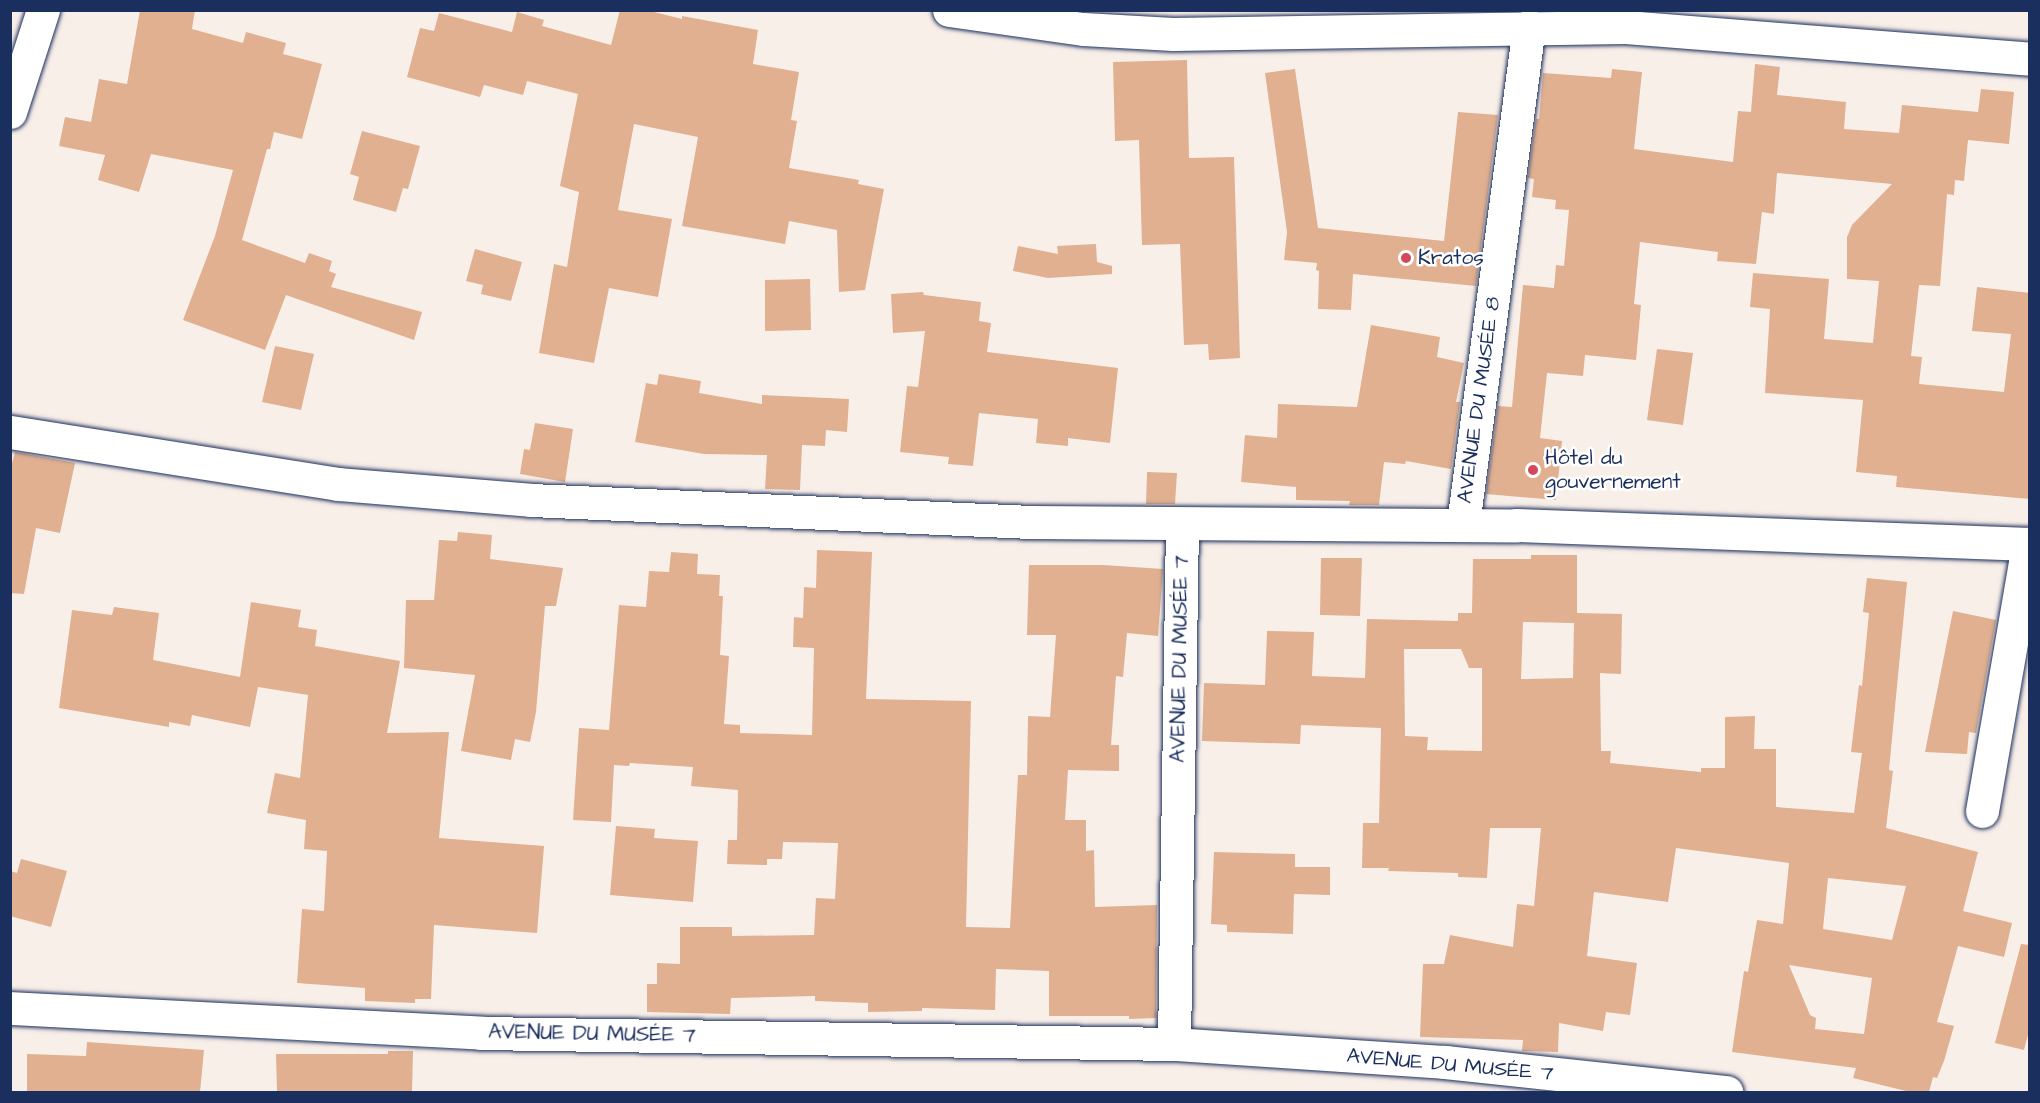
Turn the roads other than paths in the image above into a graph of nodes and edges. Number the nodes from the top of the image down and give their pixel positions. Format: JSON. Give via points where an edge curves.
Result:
{"nodes":[{"id":1,"x":43,"y":10,"type":"edge"},
{"id":2,"x":949,"y":10,"type":"edge"},
{"id":3,"x":1627,"y":19,"type":"edge"},
{"id":4,"x":1529,"y":27,"type":"junction"},
{"id":5,"x":2030,"y":59,"type":"edge"},
{"id":6,"x":10,"y":112,"type":"edge"},
{"id":7,"x":10,"y":432,"type":"edge"},
{"id":8,"x":1463,"y":524,"type":"junction"},
{"id":9,"x":1182,"y":525,"type":"junction"},
{"id":10,"x":2029,"y":544,"type":"edge"},
{"id":11,"x":1982,"y":810,"type":"dead end"},
{"id":12,"x":10,"y":1008,"type":"edge"},
{"id":13,"x":1174,"y":1044,"type":"junction"},
{"id":14,"x":1726,"y":1092,"type":"edge"}],
"edges":[{"from":1,"to":6,"type":"street"},
{"from":2,"to":4,"type":"street","via":[[1083,29],[1173,34]]},
{"from":3,"to":4,"type":"street"},
{"from":3,"to":5,"type":"street"},
{"from":4,"to":8,"type":"street","name":"AVENUE DU MUSÉE 8"},
{"from":7,"to":9,"type":"street","via":[[338,484],[520,499],[727,511]]},
{"from":8,"to":9,"type":"street"},
{"from":8,"to":10,"type":"street"},
{"from":9,"to":13,"type":"street","name":"AVENUE DU MUSÉE 7"},
{"from":10,"to":11,"type":"street"},
{"from":12,"to":13,"type":"street","name":"AVENUE DU MUSÉE 7","via":[[481,1033]]},
{"from":13,"to":14,"type":"street","name":"AVENUE DU MUSÉE 7","via":[[1445,1062]]}]}
